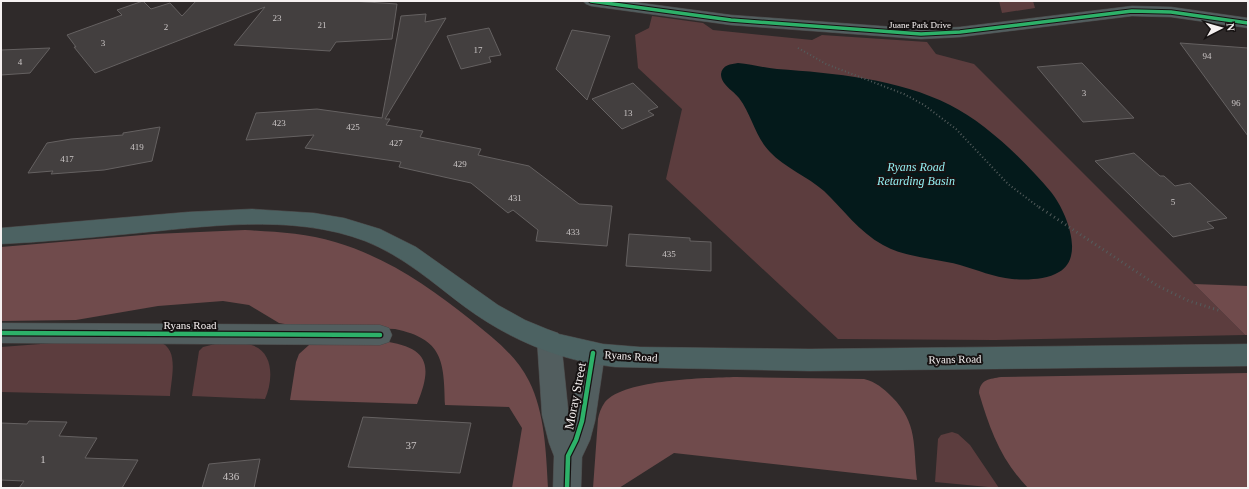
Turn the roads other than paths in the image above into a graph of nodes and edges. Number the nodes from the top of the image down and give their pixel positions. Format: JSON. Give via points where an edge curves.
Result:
{"nodes":[{"id":1,"x":591,"y":1,"type":"edge"},
{"id":2,"x":1248,"y":23,"type":"edge"},
{"id":3,"x":1,"y":236,"type":"edge"},
{"id":4,"x":1,"y":333,"type":"edge"},
{"id":5,"x":380,"y":335,"type":"dead end"},
{"id":6,"x":549,"y":340,"type":"junction"},
{"id":7,"x":593,"y":353,"type":"junction"},
{"id":8,"x":1248,"y":355,"type":"edge"},
{"id":9,"x":568,"y":456,"type":"junction"},
{"id":10,"x":567,"y":488,"type":"edge"}],
"edges":[{"from":1,"to":2,"type":"street","name":"Juane Park Drive","via":[[731,20],[899,34],[960,32],[1132,11],[1171,12]]},
{"from":3,"to":6,"type":"main road","name":"Ryans Road","via":[[237,217],[310,221],[337,226],[372,235],[394,245],[507,322]]},
{"from":4,"to":5,"type":"street","name":"Ryans Road"},
{"from":6,"to":7,"type":"main road","name":"Ryans Road"},
{"from":6,"to":9,"type":"street","name":"Moray Street","via":[[558,429]]},
{"from":7,"to":8,"type":"main road","name":"Ryans Road","via":[[630,357],[776,360]]},
{"from":7,"to":9,"type":"street","name":"Moray Street","via":[[582,421]]},
{"from":9,"to":10,"type":"street","name":"Moray Street"}]}
